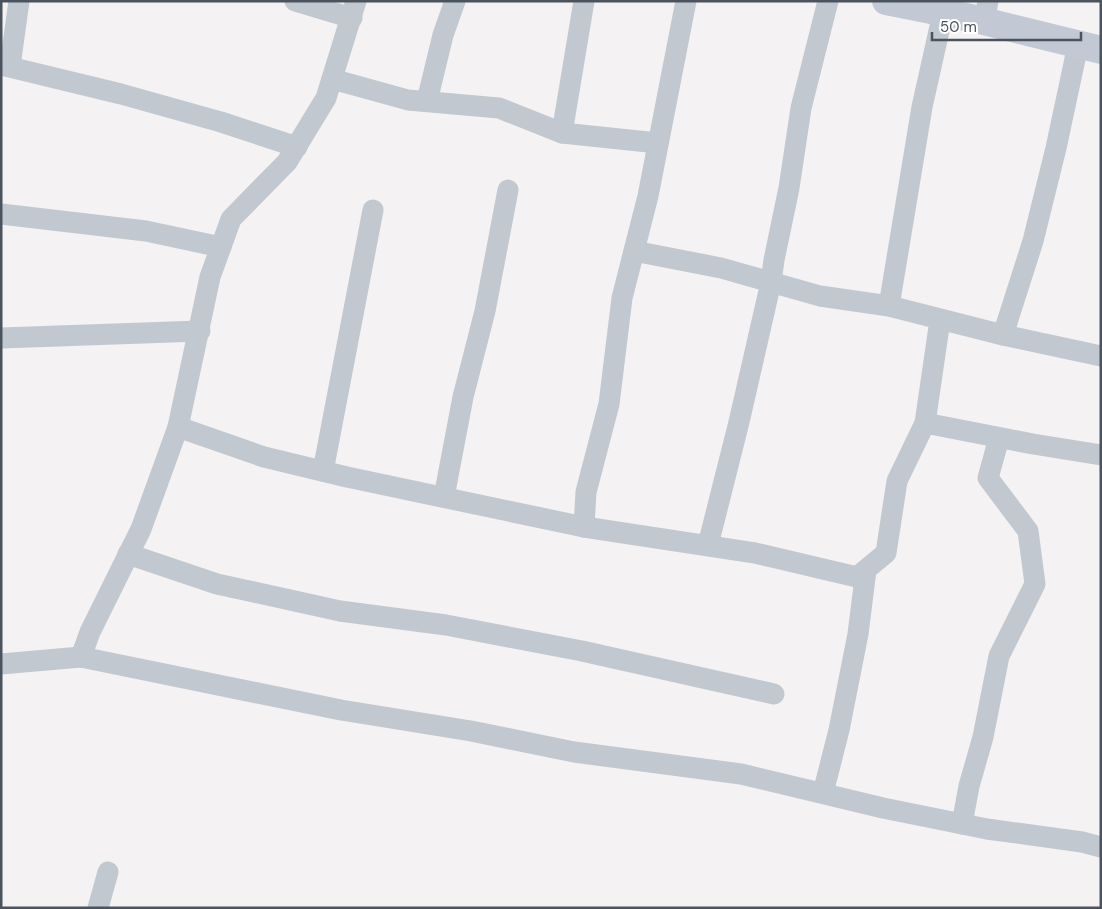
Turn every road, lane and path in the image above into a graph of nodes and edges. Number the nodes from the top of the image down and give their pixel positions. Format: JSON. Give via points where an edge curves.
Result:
{"nodes":[{"id":1,"x":18,"y":1,"type":"edge"},
{"id":2,"x":295,"y":1,"type":"edge"},
{"id":3,"x":455,"y":1,"type":"edge"},
{"id":4,"x":584,"y":1,"type":"edge"},
{"id":5,"x":686,"y":1,"type":"edge"},
{"id":6,"x":828,"y":1,"type":"edge"},
{"id":7,"x":886,"y":1,"type":"edge"},
{"id":8,"x":354,"y":9,"type":"edge"},
{"id":9,"x":986,"y":11,"type":"edge"},
{"id":10,"x":943,"y":13,"type":"junction"},
{"id":11,"x":1095,"y":47,"type":"edge"},
{"id":12,"x":6,"y":66,"type":"edge"},
{"id":13,"x":332,"y":78,"type":"junction"},
{"id":14,"x":427,"y":101,"type":"junction"},
{"id":15,"x":562,"y":133,"type":"junction"},
{"id":16,"x":658,"y":143,"type":"junction"},
{"id":17,"x":296,"y":147,"type":"junction"},
{"id":18,"x":508,"y":190,"type":"dead end"},
{"id":19,"x":373,"y":210,"type":"dead end"},
{"id":20,"x":1,"y":214,"type":"edge"},
{"id":21,"x":221,"y":246,"type":"junction"},
{"id":22,"x":634,"y":252,"type":"junction"},
{"id":23,"x":771,"y":282,"type":"junction"},
{"id":24,"x":890,"y":306,"type":"junction"},
{"id":25,"x":940,"y":320,"type":"junction"},
{"id":26,"x":200,"y":331,"type":"junction"},
{"id":27,"x":1003,"y":335,"type":"junction"},
{"id":28,"x":1,"y":338,"type":"edge"},
{"id":29,"x":1101,"y":356,"type":"edge"},
{"id":30,"x":925,"y":423,"type":"junction"},
{"id":31,"x":178,"y":427,"type":"junction"},
{"id":32,"x":999,"y":438,"type":"junction"},
{"id":33,"x":1101,"y":455,"type":"edge"},
{"id":34,"x":323,"y":471,"type":"junction"},
{"id":35,"x":444,"y":498,"type":"junction"},
{"id":36,"x":584,"y":527,"type":"junction"},
{"id":37,"x":708,"y":546,"type":"junction"},
{"id":38,"x":128,"y":554,"type":"junction"},
{"id":39,"x":866,"y":570,"type":"junction"},
{"id":40,"x":81,"y":657,"type":"junction"},
{"id":41,"x":1,"y":664,"type":"edge"},
{"id":42,"x":774,"y":694,"type":"dead end"},
{"id":43,"x":823,"y":793,"type":"junction"},
{"id":44,"x":962,"y":824,"type":"junction"},
{"id":45,"x":1101,"y":847,"type":"edge"},
{"id":46,"x":108,"y":872,"type":"dead end"},
{"id":47,"x":98,"y":908,"type":"edge"}],
"edges":[{"from":1,"to":12,"type":"street"},
{"from":2,"to":8,"type":"street"},
{"from":3,"to":14,"type":"street"},
{"from":4,"to":15,"type":"street"},
{"from":5,"to":16,"type":"street"},
{"from":6,"to":23,"type":"street","via":[[801,108]]},
{"from":7,"to":10,"type":"street"},
{"from":8,"to":13,"type":"street"},
{"from":9,"to":10,"type":"street"},
{"from":9,"to":11,"type":"street"},
{"from":10,"to":24,"type":"street","via":[[922,107]]},
{"from":11,"to":27,"type":"street","via":[[1056,148],[1033,241]]},
{"from":12,"to":17,"type":"street","via":[[121,94]]},
{"from":13,"to":14,"type":"street","via":[[408,100]]},
{"from":13,"to":17,"type":"street","via":[[326,98]]},
{"from":14,"to":15,"type":"street","via":[[499,108]]},
{"from":15,"to":16,"type":"street"},
{"from":16,"to":22,"type":"street"},
{"from":17,"to":21,"type":"street","via":[[287,162],[231,219]]},
{"from":18,"to":35,"type":"street","via":[[485,311],[462,398]]},
{"from":19,"to":34,"type":"street"},
{"from":20,"to":21,"type":"street","via":[[146,231]]},
{"from":21,"to":26,"type":"street","via":[[210,277]]},
{"from":22,"to":23,"type":"street","via":[[721,268]]},
{"from":22,"to":36,"type":"street","via":[[622,298],[609,404],[586,492]]},
{"from":23,"to":24,"type":"street","via":[[820,296]]},
{"from":23,"to":37,"type":"street"},
{"from":24,"to":25,"type":"street"},
{"from":25,"to":27,"type":"street"},
{"from":25,"to":30,"type":"street"},
{"from":26,"to":28,"type":"street"},
{"from":26,"to":31,"type":"street"},
{"from":27,"to":29,"type":"street"},
{"from":30,"to":32,"type":"street"},
{"from":30,"to":39,"type":"street","via":[[897,481],[886,553]]},
{"from":31,"to":34,"type":"street","via":[[264,457]]},
{"from":31,"to":38,"type":"street","via":[[141,529]]},
{"from":32,"to":33,"type":"street"},
{"from":32,"to":44,"type":"street","via":[[988,478],[1028,531],[1034,584],[999,656]]},
{"from":34,"to":35,"type":"street"},
{"from":35,"to":36,"type":"street"},
{"from":36,"to":37,"type":"street"},
{"from":37,"to":39,"type":"street","via":[[755,553],[857,577]]},
{"from":38,"to":40,"type":"street"},
{"from":38,"to":42,"type":"street","via":[[217,584],[331,609],[504,636]]},
{"from":39,"to":43,"type":"street","via":[[858,634]]},
{"from":40,"to":41,"type":"street"},
{"from":40,"to":43,"type":"street","via":[[341,710],[574,752],[742,774]]},
{"from":43,"to":44,"type":"street"},
{"from":44,"to":45,"type":"street"},
{"from":46,"to":47,"type":"street"}]}
